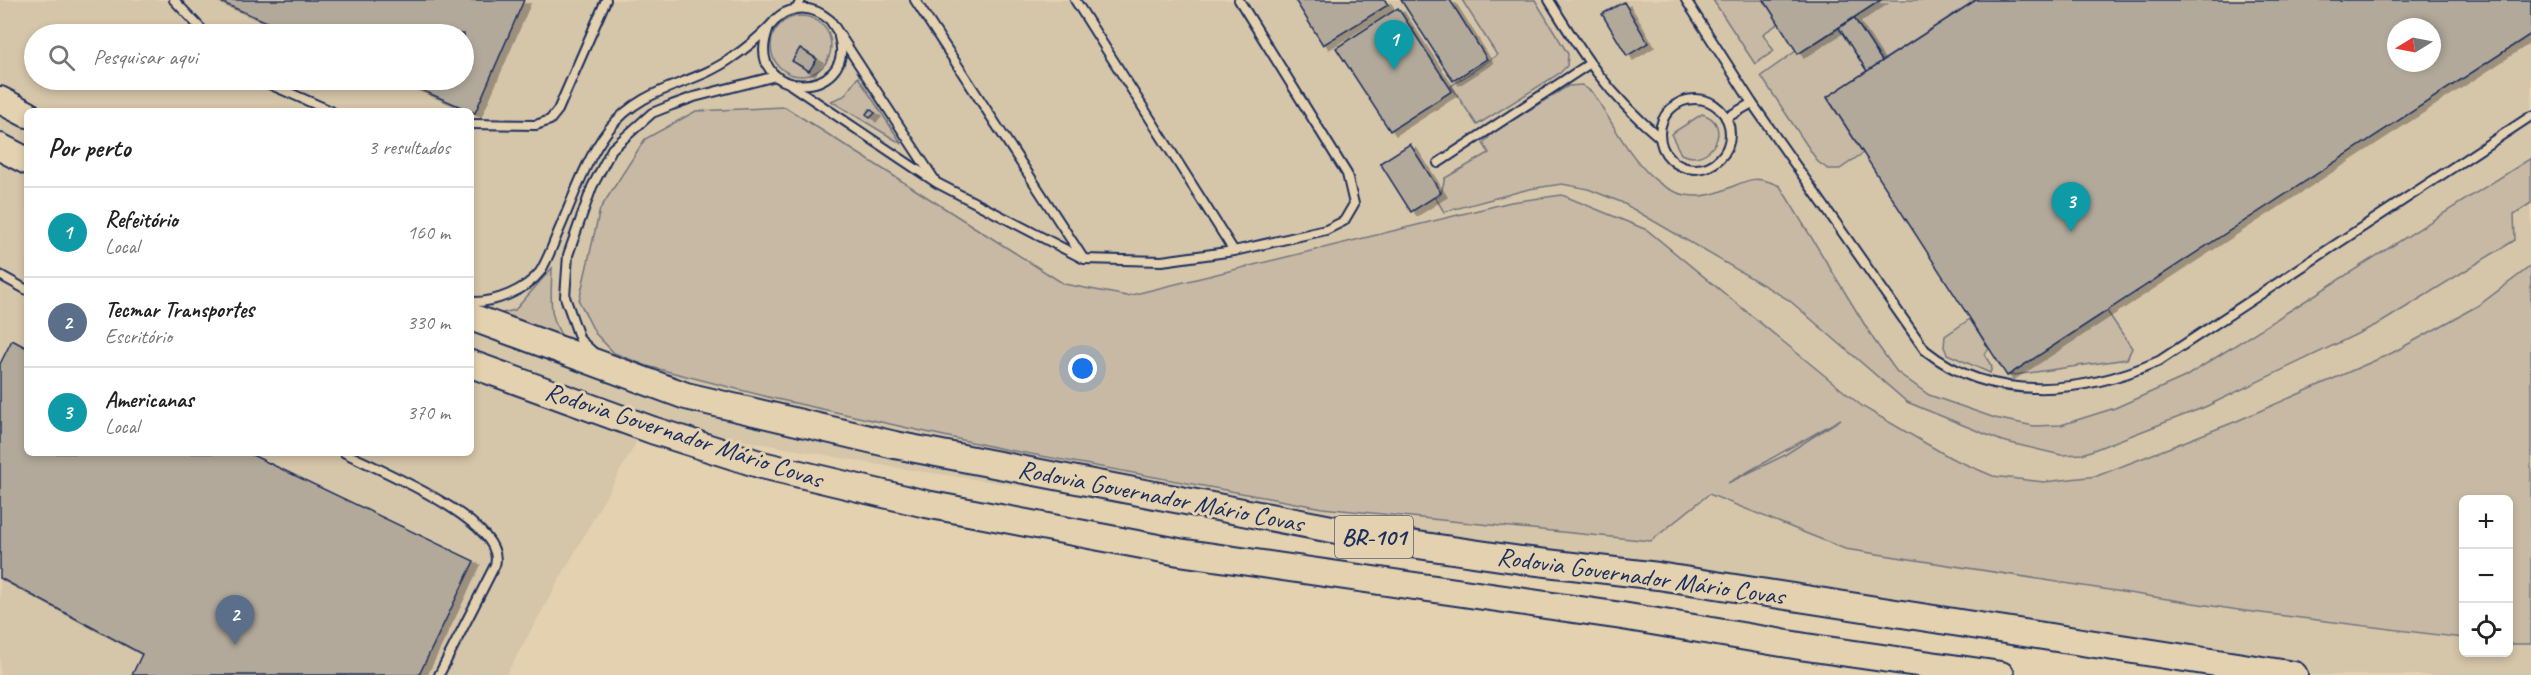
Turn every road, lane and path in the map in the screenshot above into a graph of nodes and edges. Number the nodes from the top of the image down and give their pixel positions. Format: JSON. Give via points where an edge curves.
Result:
{"nodes":[{"id":1,"x":174,"y":0,"type":"edge"},
{"id":2,"x":606,"y":0,"type":"edge"},
{"id":3,"x":801,"y":0,"type":"edge"},
{"id":4,"x":915,"y":0,"type":"edge"},
{"id":5,"x":1075,"y":0,"type":"edge"},
{"id":6,"x":1239,"y":0,"type":"edge"},
{"id":7,"x":1549,"y":0,"type":"edge"},
{"id":8,"x":1686,"y":0,"type":"edge"},
{"id":9,"x":797,"y":8,"type":"junction"},
{"id":10,"x":197,"y":24,"type":"edge"},
{"id":11,"x":768,"y":28,"type":"junction"},
{"id":12,"x":837,"y":30,"type":"junction"},
{"id":13,"x":1589,"y":64,"type":"junction"},
{"id":14,"x":776,"y":76,"type":"junction"},
{"id":15,"x":791,"y":85,"type":"junction"},
{"id":16,"x":283,"y":90,"type":"edge"},
{"id":17,"x":0,"y":100,"type":"edge"},
{"id":18,"x":1752,"y":103,"type":"junction"},
{"id":19,"x":324,"y":108,"type":"edge"},
{"id":20,"x":24,"y":112,"type":"edge"},
{"id":21,"x":2531,"y":116,"type":"edge"},
{"id":22,"x":1726,"y":118,"type":"junction"},
{"id":23,"x":474,"y":124,"type":"edge"},
{"id":24,"x":1659,"y":137,"type":"junction"},
{"id":25,"x":0,"y":147,"type":"edge"},
{"id":26,"x":24,"y":159,"type":"edge"},
{"id":27,"x":1438,"y":163,"type":"dead end"},
{"id":28,"x":937,"y":183,"type":"junction"},
{"id":29,"x":1234,"y":251,"type":"junction"},
{"id":30,"x":1084,"y":259,"type":"junction"},
{"id":31,"x":0,"y":275,"type":"edge"},
{"id":32,"x":24,"y":288,"type":"edge"},
{"id":33,"x":474,"y":302,"type":"edge"},
{"id":34,"x":474,"y":318,"type":"edge"},
{"id":35,"x":474,"y":365,"type":"edge"},
{"id":36,"x":612,"y":369,"type":"junction"},
{"id":37,"x":351,"y":456,"type":"edge"},
{"id":38,"x":1806,"y":646,"type":"junction"},
{"id":39,"x":440,"y":675,"type":"edge"},
{"id":40,"x":1888,"y":675,"type":"edge"},
{"id":41,"x":2001,"y":675,"type":"edge"},
{"id":42,"x":2294,"y":675,"type":"edge"}],
"edges":[{"from":1,"to":10,"type":"lane"},
{"from":2,"to":23,"type":"lane","via":[[558,110],[550,120],[536,125]]},
{"from":3,"to":9,"type":"lane"},
{"from":4,"to":30,"type":"lane"},
{"from":5,"to":29,"type":"lane"},
{"from":6,"to":29,"type":"lane","via":[[1340,162],[1354,204],[1344,221],[1326,230]]},
{"from":7,"to":13,"type":"lane"},
{"from":8,"to":18,"type":"lane"},
{"from":9,"to":11,"type":"lane","via":[[776,18]]},
{"from":9,"to":12,"type":"lane","via":[[821,13]]},
{"from":11,"to":14,"type":"lane","via":[[764,52]]},
{"from":11,"to":33,"type":"lane","via":[[716,68],[662,88],[635,104],[598,145],[540,272],[524,286],[501,297]]},
{"from":12,"to":15,"type":"lane","via":[[841,43],[835,69],[813,84]]},
{"from":12,"to":28,"type":"lane"},
{"from":13,"to":24,"type":"lane","via":[[1618,100]]},
{"from":13,"to":27,"type":"lane"},
{"from":14,"to":15,"type":"lane"},
{"from":14,"to":36,"type":"lane","via":[[694,97],[652,113],[612,149],[600,168],[568,255],[565,297],[580,340]]},
{"from":15,"to":28,"type":"lane"},
{"from":16,"to":19,"type":"lane"},
{"from":17,"to":20,"type":"highway"},
{"from":18,"to":21,"type":"lane","via":[[1925,350],[1953,369],[1982,380],[2002,386],[2051,389],[2082,386],[2159,361]]},
{"from":18,"to":22,"type":"lane"},
{"from":22,"to":24,"type":"lane","via":[[1718,107],[1705,100],[1678,102],[1667,111]]},
{"from":22,"to":24,"type":"lane","via":[[1729,145],[1722,158],[1698,170],[1672,162]]},
{"from":25,"to":26,"type":"highway"},
{"from":28,"to":30,"type":"lane"},
{"from":29,"to":30,"type":"lane","via":[[1162,261]]},
{"from":31,"to":32,"type":"lane"},
{"from":34,"to":36,"type":"highway","name":"Rodovia Governador Mário Covas","number":"BR-101"},
{"from":35,"to":38,"type":"highway","name":"Rodovia Governador Mário Covas","number":"BR-101","via":[[740,458],[926,504],[1179,552]]},
{"from":36,"to":42,"type":"highway","name":"Rodovia Governador Mário Covas","number":"BR-101","via":[[686,396],[895,445],[1404,543],[1658,576]]},
{"from":37,"to":39,"type":"lane","via":[[457,510],[480,527],[497,555]]},
{"from":38,"to":40,"type":"highway"},
{"from":38,"to":41,"type":"highway","name":"Rodovia Governador Mário Covas","number":"BR-101"}]}
